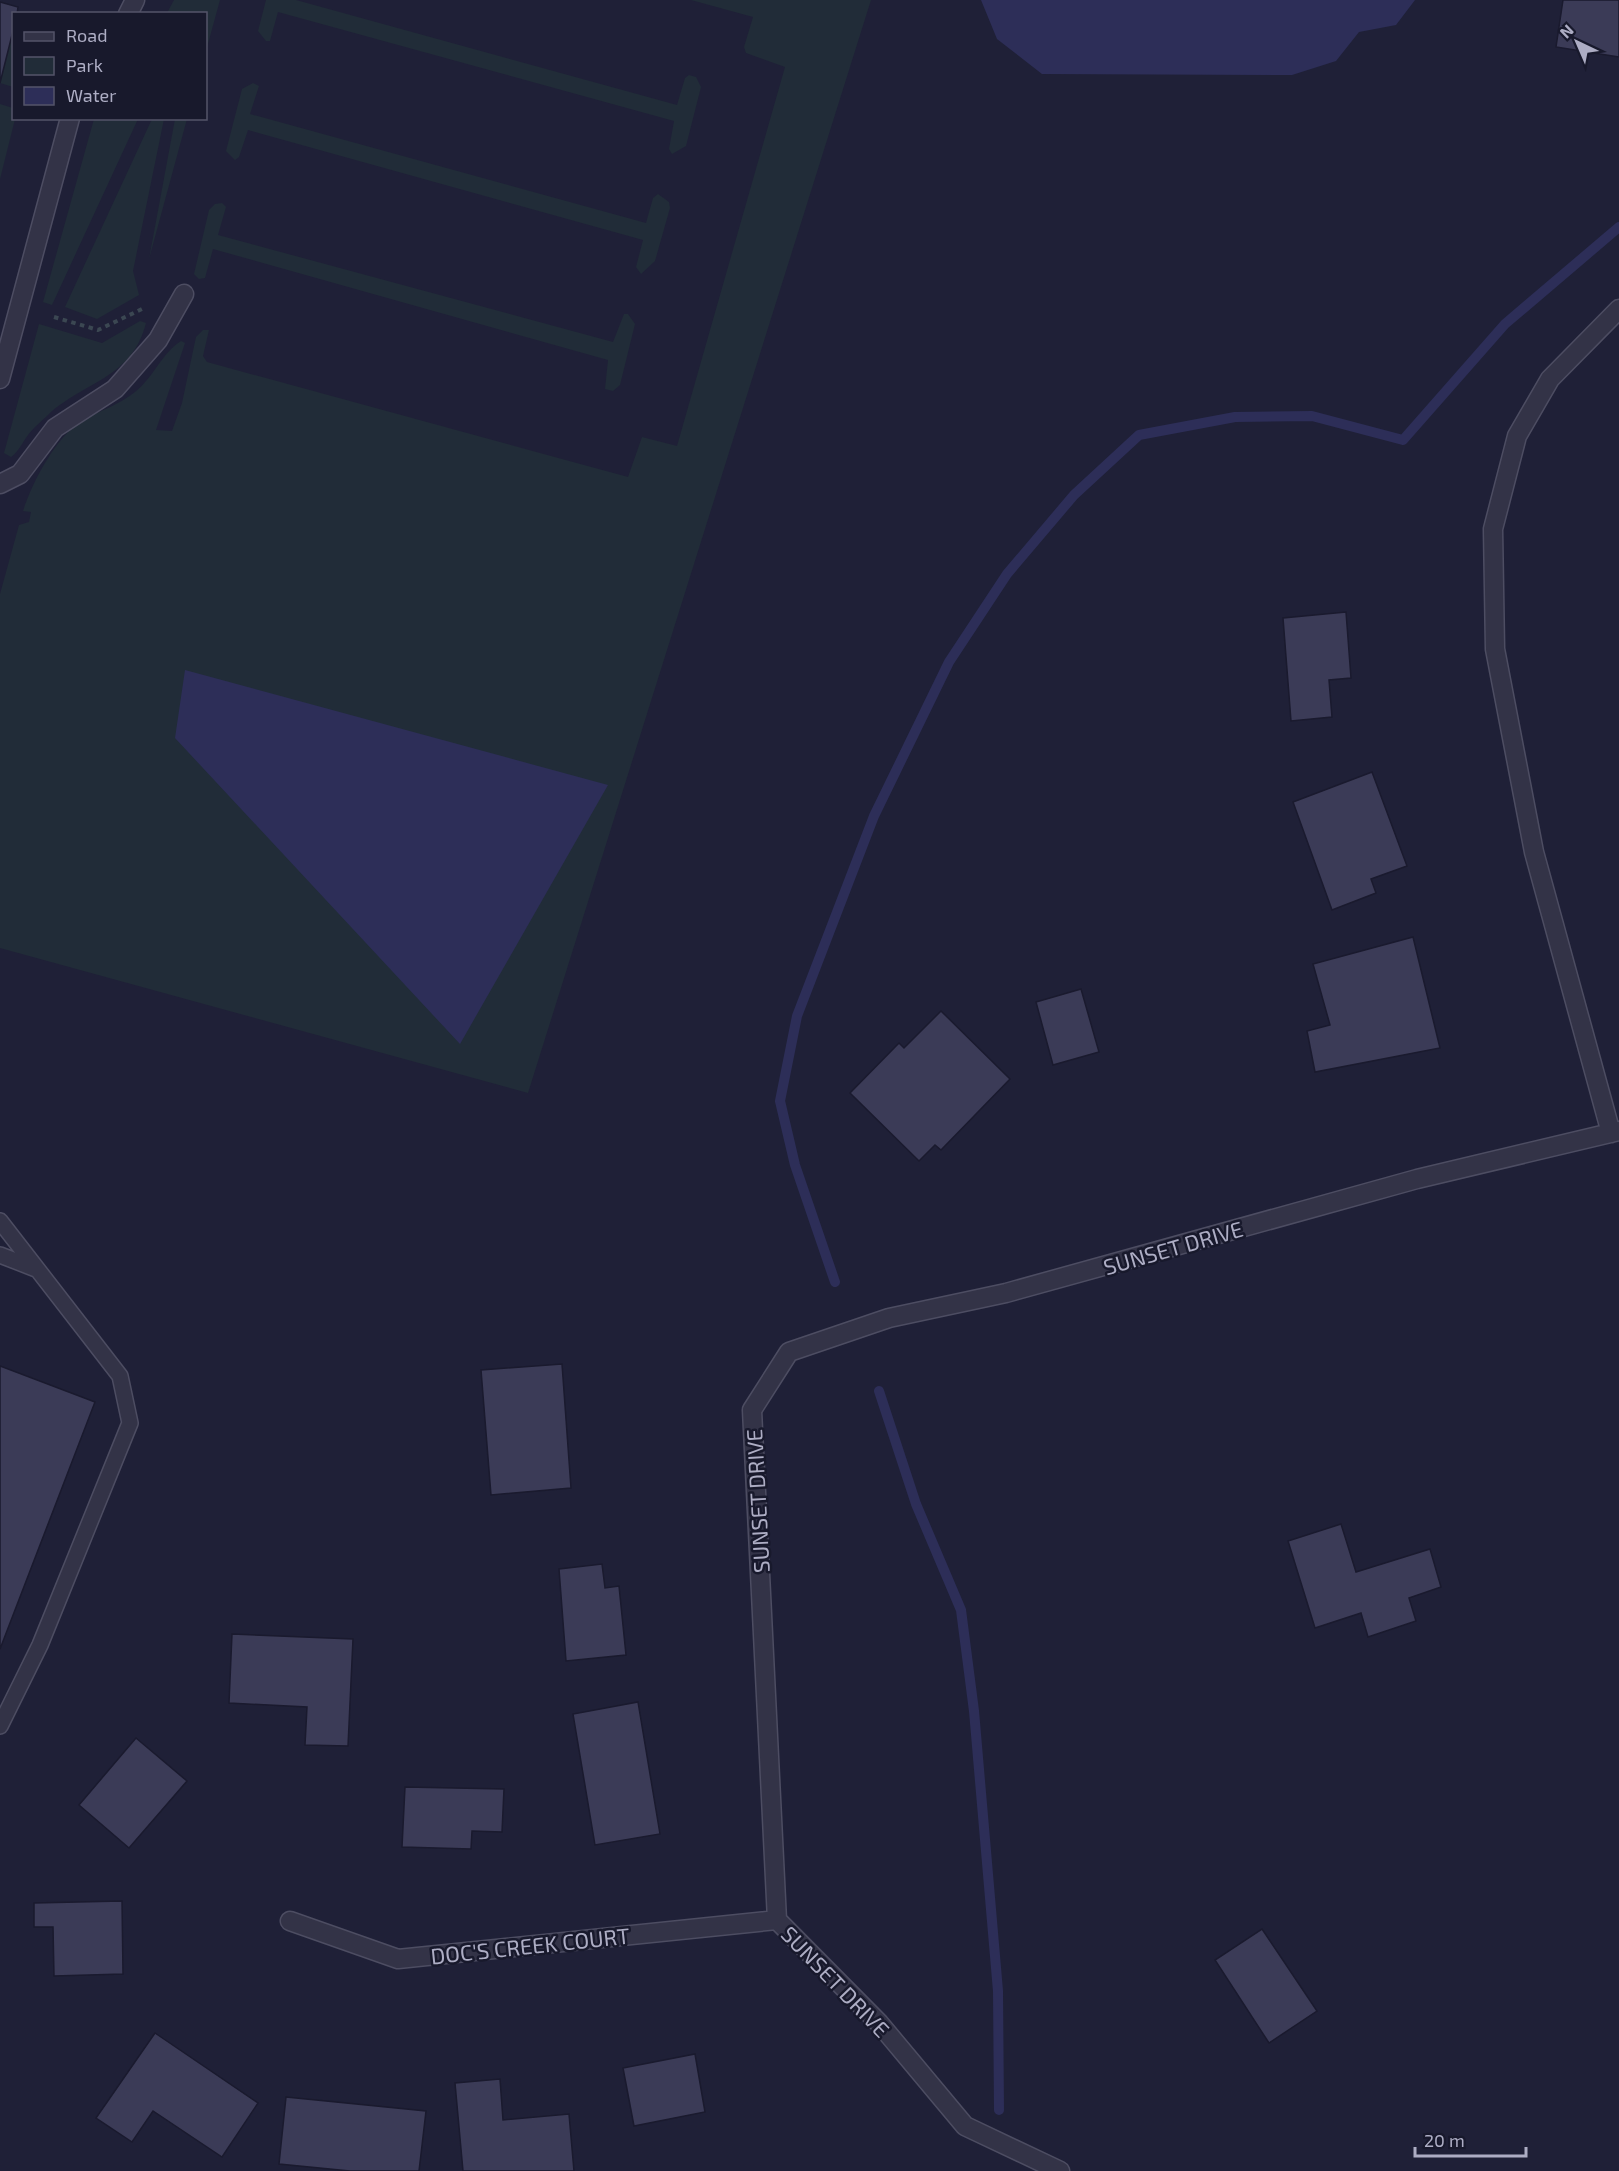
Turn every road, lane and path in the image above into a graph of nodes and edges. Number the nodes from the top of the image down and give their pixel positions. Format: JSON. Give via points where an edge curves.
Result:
{"nodes":[{"id":1,"x":69,"y":120,"type":"edge"},
{"id":2,"x":184,"y":294,"type":"dead end"},
{"id":3,"x":143,"y":308,"type":"dead end"},
{"id":4,"x":1619,"y":309,"type":"edge"},
{"id":5,"x":54,"y":317,"type":"dead end"},
{"id":6,"x":0,"y":380,"type":"edge"},
{"id":7,"x":0,"y":484,"type":"edge"},
{"id":8,"x":1615,"y":1132,"type":"edge"},
{"id":9,"x":0,"y":1221,"type":"edge"},
{"id":10,"x":0,"y":1255,"type":"edge"},
{"id":11,"x":38,"y":1270,"type":"junction"},
{"id":12,"x":0,"y":1726,"type":"edge"},
{"id":13,"x":777,"y":1920,"type":"junction"},
{"id":14,"x":290,"y":1921,"type":"dead end"},
{"id":15,"x":1060,"y":2171,"type":"edge"}],
"edges":[{"from":1,"to":6,"type":"street"},
{"from":2,"to":7,"type":"street","via":[[158,340],[115,389],[55,428],[20,474]]},
{"from":3,"to":5,"type":"path","via":[[98,330]]},
{"from":4,"to":8,"type":"street","via":[[1550,379],[1517,436],[1492,529],[1495,649],[1533,852]]},
{"from":8,"to":13,"type":"street","name":"SUNSET DRIVE","via":[[1417,1179],[1006,1293],[889,1318],[789,1352],[752,1410]]},
{"from":9,"to":11,"type":"lane"},
{"from":10,"to":11,"type":"lane"},
{"from":11,"to":12,"type":"lane","via":[[120,1376],[129,1423],[40,1645]]},
{"from":13,"to":14,"type":"street","name":"DOC'S CREEK COURT","via":[[398,1959]]},
{"from":13,"to":15,"type":"street","name":"SUNSET DRIVE","via":[[879,2023],[964,2126]]}]}
